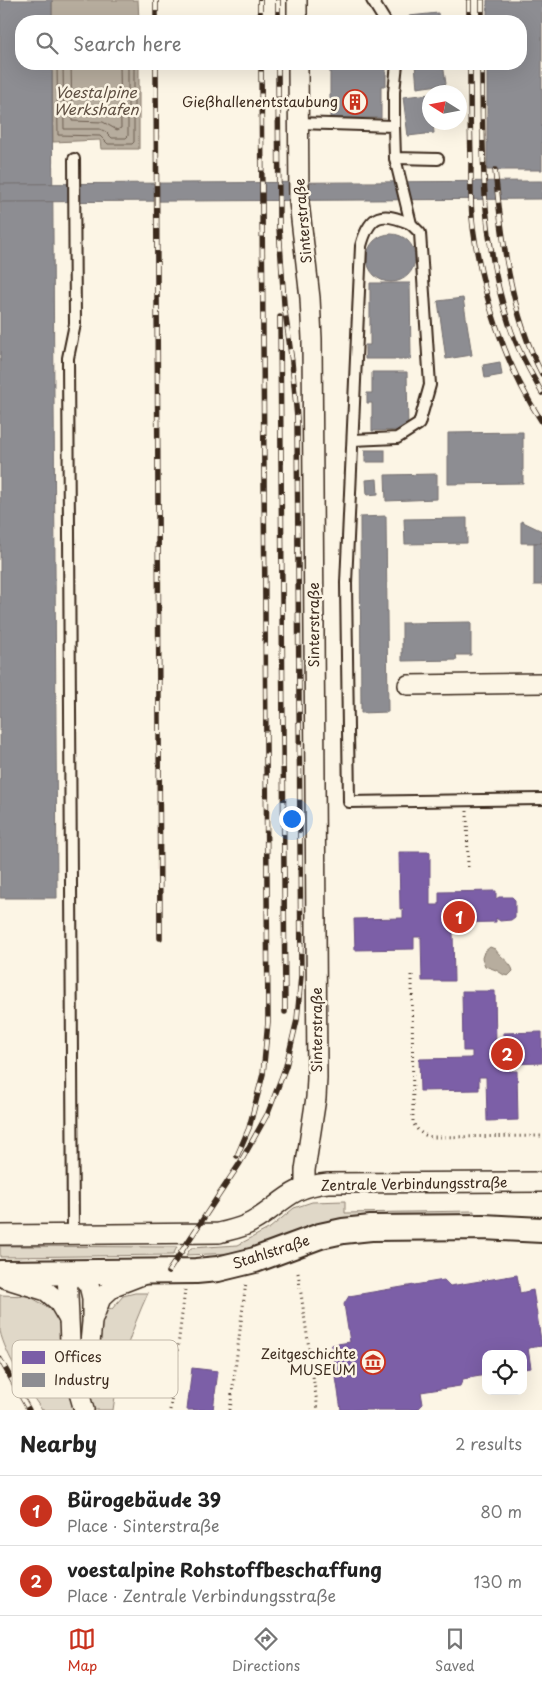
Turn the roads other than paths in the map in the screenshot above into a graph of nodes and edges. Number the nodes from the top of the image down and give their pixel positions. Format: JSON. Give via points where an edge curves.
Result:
{"nodes":[{"id":1,"x":297,"y":0,"type":"edge"},
{"id":2,"x":372,"y":0,"type":"edge"},
{"id":3,"x":297,"y":15,"type":"edge"},
{"id":4,"x":381,"y":15,"type":"edge"},
{"id":5,"x":298,"y":70,"type":"edge"},
{"id":6,"x":396,"y":70,"type":"edge"},
{"id":7,"x":298,"y":124,"type":"junction"},
{"id":8,"x":394,"y":126,"type":"junction"},
{"id":9,"x":395,"y":158,"type":"junction"},
{"id":10,"x":74,"y":159,"type":"dead end"},
{"id":11,"x":438,"y":159,"type":"dead end"},
{"id":12,"x":411,"y":224,"type":"junction"},
{"id":13,"x":354,"y":440,"type":"junction"},
{"id":14,"x":542,"y":683,"type":"edge"},
{"id":15,"x":408,"y":685,"type":"dead end"},
{"id":16,"x":542,"y":799,"type":"edge"},
{"id":17,"x":542,"y":1182,"type":"edge"},
{"id":18,"x":305,"y":1187,"type":"junction"},
{"id":19,"x":542,"y":1230,"type":"edge"},
{"id":20,"x":0,"y":1235,"type":"edge"},
{"id":21,"x":73,"y":1235,"type":"junction"},
{"id":22,"x":73,"y":1272,"type":"junction"},
{"id":23,"x":149,"y":1272,"type":"junction"},
{"id":24,"x":0,"y":1273,"type":"edge"},
{"id":25,"x":0,"y":1277,"type":"edge"},
{"id":26,"x":68,"y":1318,"type":"junction"},
{"id":27,"x":92,"y":1322,"type":"junction"},
{"id":28,"x":69,"y":1340,"type":"edge"},
{"id":29,"x":90,"y":1340,"type":"edge"}],
"edges":[{"from":1,"to":3,"type":"street"},
{"from":2,"to":4,"type":"lane"},
{"from":5,"to":7,"type":"street","name":"Sinterstraße"},
{"from":6,"to":8,"type":"lane"},
{"from":7,"to":8,"type":"lane"},
{"from":7,"to":18,"type":"street","name":"Sinterstraße","via":[[299,202],[312,339],[317,1068]]},
{"from":8,"to":9,"type":"lane"},
{"from":9,"to":11,"type":"lane"},
{"from":9,"to":12,"type":"lane"},
{"from":10,"to":21,"type":"lane","via":[[75,324],[68,358]]},
{"from":12,"to":13,"type":"lane","via":[[393,216],[378,217],[365,232],[361,246]]},
{"from":12,"to":13,"type":"lane","via":[[420,233],[430,386],[420,424],[397,438]]},
{"from":13,"to":16,"type":"lane","via":[[346,583],[349,802]]},
{"from":14,"to":15,"type":"street"},
{"from":17,"to":18,"type":"street","name":"Zentrale Verbindungsstraße","via":[[328,1183]]},
{"from":18,"to":21,"type":"street","name":"Zentrale Verbindungsstraße","via":[[252,1222],[218,1234]]},
{"from":19,"to":23,"type":"street","name":"Stahlstraße","via":[[371,1228],[320,1236],[255,1260],[218,1269]]},
{"from":20,"to":21,"type":"street","name":"Zentrale Verbindungsstraße"},
{"from":22,"to":23,"type":"street","name":"Stahlstraße"},
{"from":22,"to":24,"type":"street","name":"Stahlstraße"},
{"from":22,"to":26,"type":"street"},
{"from":22,"to":27,"type":"street","via":[[89,1286]]},
{"from":23,"to":27,"type":"street","via":[[114,1286],[101,1298]]},
{"from":25,"to":26,"type":"street","via":[[46,1291],[58,1301]]},
{"from":26,"to":28,"type":"street"},
{"from":27,"to":29,"type":"street"}]}
